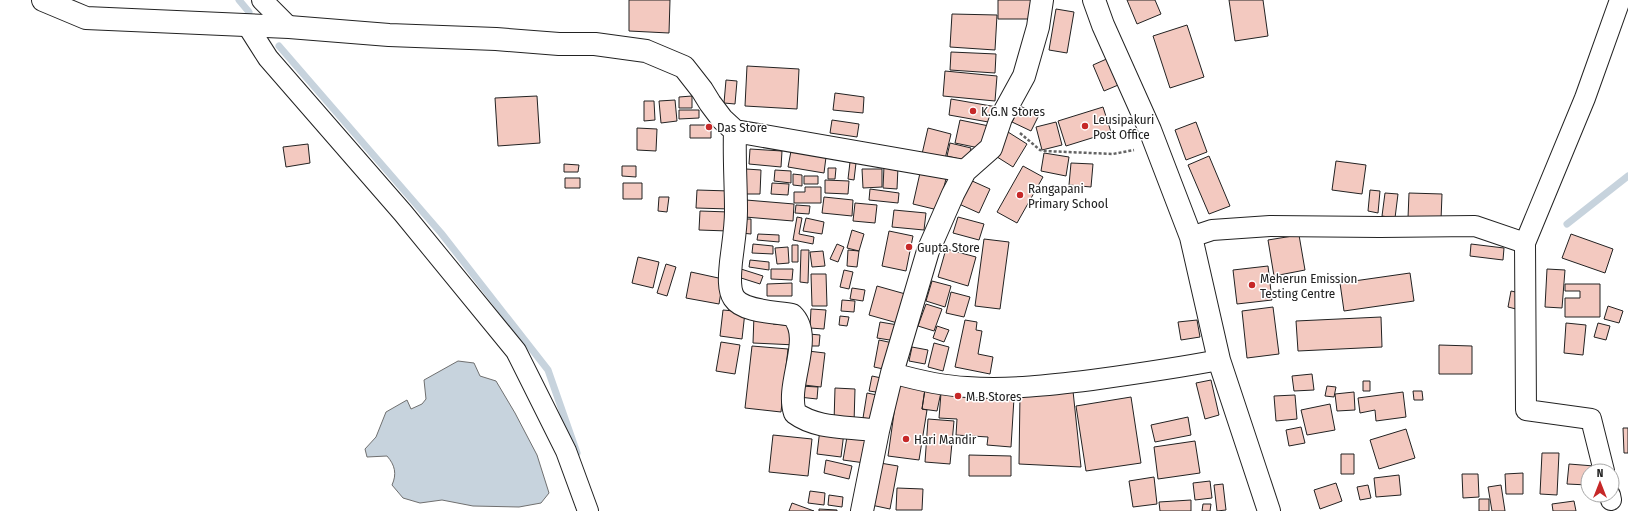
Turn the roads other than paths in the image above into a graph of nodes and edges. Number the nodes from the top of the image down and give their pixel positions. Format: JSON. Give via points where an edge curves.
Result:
{"nodes":[{"id":1,"x":43,"y":0,"type":"edge"},
{"id":2,"x":262,"y":0,"type":"edge"},
{"id":3,"x":1042,"y":0,"type":"edge"},
{"id":4,"x":1094,"y":0,"type":"edge"},
{"id":5,"x":1620,"y":0,"type":"edge"},
{"id":6,"x":247,"y":26,"type":"junction"},
{"id":7,"x":289,"y":27,"type":"junction"},
{"id":8,"x":736,"y":131,"type":"junction"},
{"id":9,"x":965,"y":171,"type":"junction"},
{"id":10,"x":1191,"y":237,"type":"junction"},
{"id":11,"x":1524,"y":243,"type":"junction"},
{"id":12,"x":1219,"y":360,"type":"junction"},
{"id":13,"x":892,"y":373,"type":"junction"},
{"id":14,"x":878,"y":432,"type":"junction"},
{"id":15,"x":1602,"y":463,"type":"edge"},
{"id":16,"x":588,"y":511,"type":"edge"},
{"id":17,"x":862,"y":511,"type":"edge"},
{"id":18,"x":1269,"y":511,"type":"edge"}],
"edges":[{"from":1,"to":6,"type":"street","via":[[86,18]]},
{"from":2,"to":7,"type":"street"},
{"from":3,"to":9,"type":"street","via":[[1038,27],[1024,76],[1001,118],[991,148]]},
{"from":4,"to":10,"type":"street","via":[[1155,142]]},
{"from":5,"to":11,"type":"street","via":[[1585,98]]},
{"from":6,"to":7,"type":"street"},
{"from":6,"to":16,"type":"street","via":[[268,58],[403,213],[516,352],[566,451]]},
{"from":7,"to":8,"type":"street","via":[[389,36],[595,44],[646,51],[684,67],[722,119]]},
{"from":8,"to":9,"type":"street"},
{"from":8,"to":14,"type":"street","via":[[736,213],[730,272],[734,299],[742,305],[792,315],[799,325],[801,333],[792,397],[795,413],[809,422]]},
{"from":9,"to":13,"type":"street","via":[[952,194],[928,252]]},
{"from":10,"to":11,"type":"street","via":[[1212,230],[1270,226],[1475,226]]},
{"from":10,"to":12,"type":"street"},
{"from":11,"to":15,"type":"street","via":[[1526,410],[1591,418]]},
{"from":12,"to":13,"type":"street","via":[[1059,384],[1010,387],[967,387],[923,382]]},
{"from":12,"to":18,"type":"street"},
{"from":13,"to":14,"type":"street"},
{"from":14,"to":17,"type":"street"}]}
